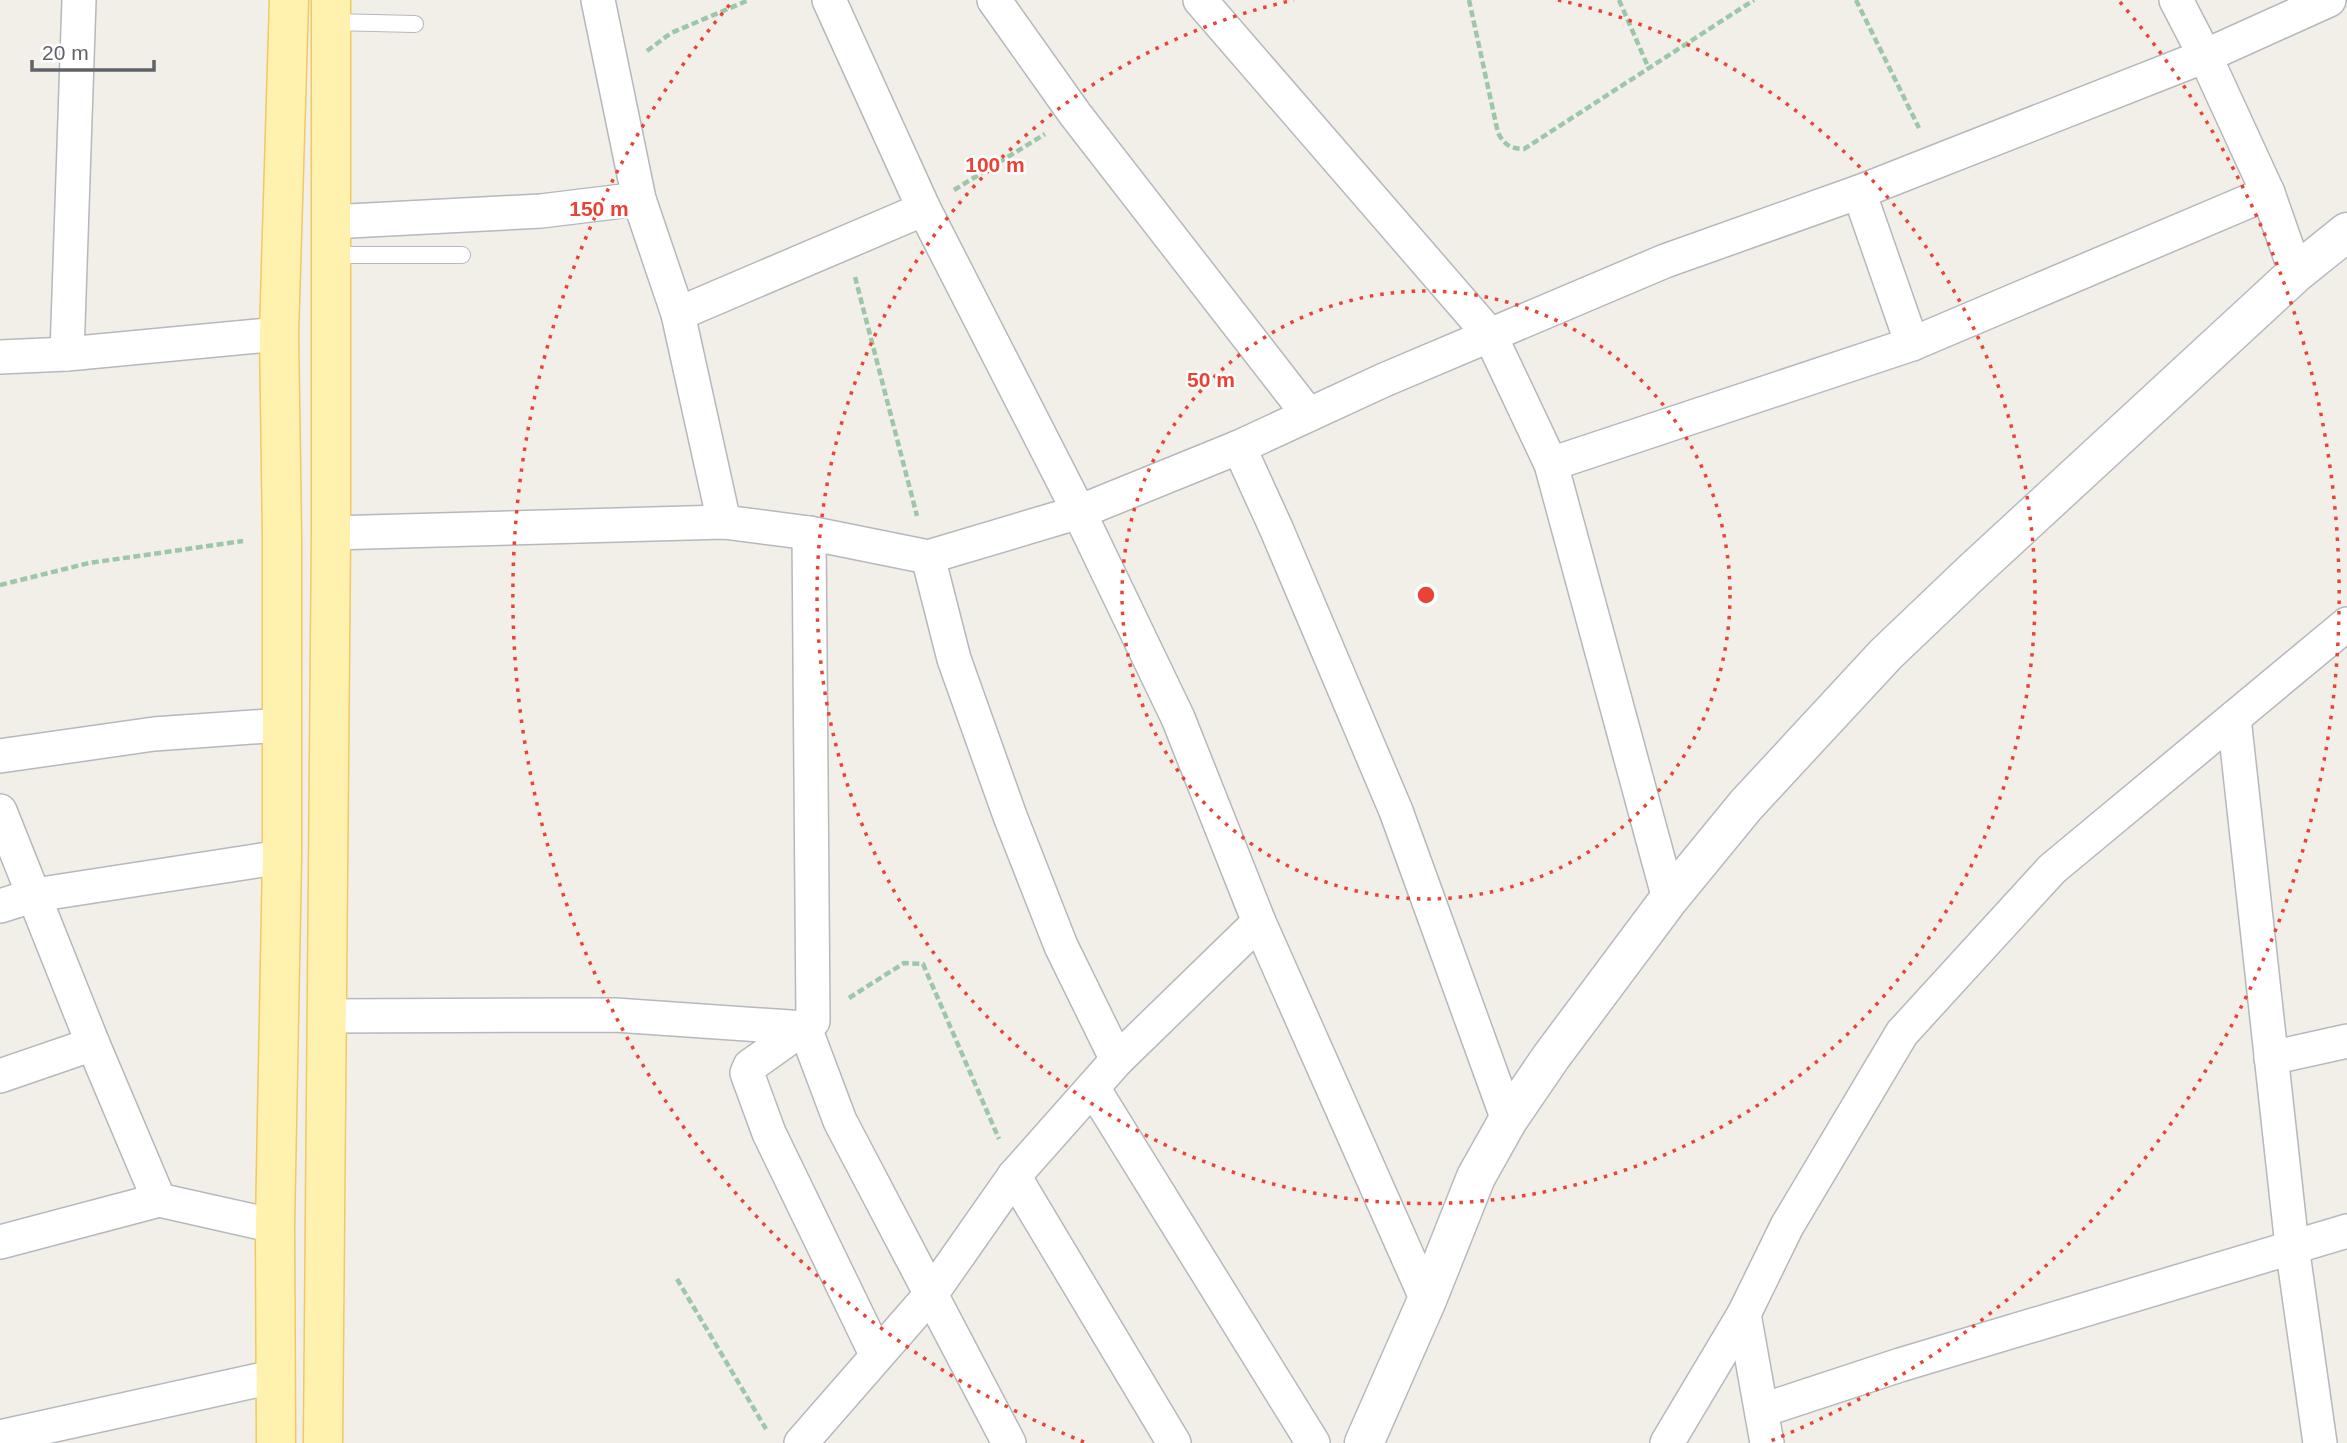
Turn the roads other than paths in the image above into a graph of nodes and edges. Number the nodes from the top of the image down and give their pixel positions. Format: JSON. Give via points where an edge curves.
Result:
{"nodes":[{"id":1,"x":79,"y":0,"type":"edge"},
{"id":2,"x":289,"y":0,"type":"edge"},
{"id":3,"x":598,"y":0,"type":"edge"},
{"id":4,"x":829,"y":0,"type":"edge"},
{"id":5,"x":994,"y":0,"type":"edge"},
{"id":6,"x":1200,"y":0,"type":"edge"},
{"id":7,"x":2176,"y":0,"type":"edge"},
{"id":8,"x":2329,"y":0,"type":"edge"},
{"id":9,"x":331,"y":11,"type":"edge"},
{"id":10,"x":415,"y":24,"type":"dead end"},
{"id":11,"x":2205,"y":56,"type":"junction"},
{"id":12,"x":1860,"y":192,"type":"junction"},
{"id":13,"x":2268,"y":193,"type":"junction"},
{"id":14,"x":639,"y":199,"type":"junction"},
{"id":15,"x":924,"y":209,"type":"junction"},
{"id":16,"x":2347,"y":232,"type":"edge"},
{"id":17,"x":330,"y":238,"type":"junction"},
{"id":18,"x":462,"y":255,"type":"dead end"},
{"id":19,"x":2296,"y":274,"type":"junction"},
{"id":20,"x":678,"y":314,"type":"junction"},
{"id":21,"x":279,"y":334,"type":"junction"},
{"id":22,"x":1490,"y":335,"type":"junction"},
{"id":23,"x":1912,"y":344,"type":"junction"},
{"id":24,"x":67,"y":354,"type":"junction"},
{"id":25,"x":0,"y":358,"type":"edge"},
{"id":26,"x":1308,"y":414,"type":"junction"},
{"id":27,"x":1239,"y":447,"type":"junction"},
{"id":28,"x":1551,"y":464,"type":"junction"},
{"id":29,"x":1079,"y":512,"type":"junction"},
{"id":30,"x":724,"y":522,"type":"junction"},
{"id":31,"x":331,"y":533,"type":"junction"},
{"id":32,"x":809,"y":533,"type":"junction"},
{"id":33,"x":928,"y":557,"type":"junction"},
{"id":34,"x":2347,"y":624,"type":"edge"},
{"id":35,"x":2234,"y":718,"type":"junction"},
{"id":36,"x":282,"y":726,"type":"junction"},
{"id":37,"x":0,"y":756,"type":"edge"},
{"id":38,"x":0,"y":811,"type":"edge"},
{"id":39,"x":282,"y":857,"type":"junction"},
{"id":40,"x":35,"y":895,"type":"junction"},
{"id":41,"x":1670,"y":899,"type":"junction"},
{"id":42,"x":0,"y":906,"type":"edge"},
{"id":43,"x":1259,"y":922,"type":"junction"},
{"id":44,"x":328,"y":1016,"type":"junction"},
{"id":45,"x":809,"y":1024,"type":"junction"},
{"id":46,"x":2347,"y":1041,"type":"edge"},
{"id":47,"x":93,"y":1044,"type":"junction"},
{"id":48,"x":2271,"y":1058,"type":"junction"},
{"id":49,"x":1117,"y":1060,"type":"junction"},
{"id":50,"x":0,"y":1076,"type":"edge"},
{"id":51,"x":1093,"y":1088,"type":"junction"},
{"id":52,"x":1508,"y":1120,"type":"junction"},
{"id":53,"x":1014,"y":1175,"type":"junction"},
{"id":54,"x":159,"y":1200,"type":"junction"},
{"id":55,"x":275,"y":1226,"type":"junction"},
{"id":56,"x":2347,"y":1231,"type":"edge"},
{"id":57,"x":0,"y":1242,"type":"edge"},
{"id":58,"x":2292,"y":1247,"type":"junction"},
{"id":59,"x":932,"y":1293,"type":"junction"},
{"id":60,"x":1427,"y":1300,"type":"junction"},
{"id":61,"x":1744,"y":1314,"type":"junction"},
{"id":62,"x":876,"y":1354,"type":"junction"},
{"id":63,"x":278,"y":1376,"type":"junction"},
{"id":64,"x":1763,"y":1410,"type":"junction"},
{"id":65,"x":2329,"y":1435,"type":"edge"},
{"id":66,"x":0,"y":1437,"type":"edge"},
{"id":67,"x":276,"y":1443,"type":"edge"},
{"id":68,"x":323,"y":1443,"type":"edge"},
{"id":69,"x":801,"y":1443,"type":"edge"},
{"id":70,"x":1009,"y":1443,"type":"edge"},
{"id":71,"x":1174,"y":1443,"type":"edge"},
{"id":72,"x":1313,"y":1443,"type":"edge"},
{"id":73,"x":1364,"y":1443,"type":"edge"},
{"id":74,"x":1667,"y":1443,"type":"edge"},
{"id":75,"x":1768,"y":1443,"type":"edge"}],
"edges":[{"from":1,"to":24,"type":"street"},
{"from":2,"to":21,"type":"main road"},
{"from":3,"to":14,"type":"street"},
{"from":4,"to":15,"type":"street"},
{"from":5,"to":26,"type":"street","via":[[1075,114]]},
{"from":6,"to":22,"type":"street"},
{"from":7,"to":11,"type":"street"},
{"from":8,"to":11,"type":"street"},
{"from":9,"to":10,"type":"lane"},
{"from":9,"to":17,"type":"main road"},
{"from":11,"to":12,"type":"street"},
{"from":11,"to":13,"type":"street"},
{"from":12,"to":22,"type":"street","via":[[1665,261]]},
{"from":12,"to":23,"type":"street"},
{"from":13,"to":19,"type":"street"},
{"from":13,"to":23,"type":"street"},
{"from":14,"to":17,"type":"street"},
{"from":14,"to":20,"type":"street"},
{"from":15,"to":20,"type":"street"},
{"from":15,"to":29,"type":"street"},
{"from":16,"to":19,"type":"main road"},
{"from":17,"to":18,"type":"lane"},
{"from":17,"to":31,"type":"main road"},
{"from":19,"to":41,"type":"main road","via":[[1886,654],[1746,805]]},
{"from":20,"to":30,"type":"street"},
{"from":21,"to":24,"type":"street"},
{"from":21,"to":36,"type":"main road"},
{"from":22,"to":26,"type":"street"},
{"from":22,"to":28,"type":"street"},
{"from":23,"to":28,"type":"street"},
{"from":24,"to":25,"type":"street"},
{"from":26,"to":27,"type":"street"},
{"from":27,"to":29,"type":"street"},
{"from":27,"to":52,"type":"street","via":[[1396,811]]},
{"from":28,"to":41,"type":"street"},
{"from":29,"to":33,"type":"street"},
{"from":29,"to":43,"type":"street","via":[[1178,718]]},
{"from":30,"to":31,"type":"street"},
{"from":30,"to":32,"type":"street"},
{"from":31,"to":44,"type":"main road"},
{"from":32,"to":33,"type":"street"},
{"from":32,"to":45,"type":"street"},
{"from":33,"to":49,"type":"street","via":[[954,659],[1010,816],[1061,946]]},
{"from":34,"to":35,"type":"street"},
{"from":35,"to":48,"type":"street"},
{"from":35,"to":61,"type":"street","via":[[2052,869],[1902,1032],[1787,1226]]},
{"from":36,"to":37,"type":"street","via":[[154,734]]},
{"from":36,"to":39,"type":"main road"},
{"from":38,"to":40,"type":"street"},
{"from":39,"to":40,"type":"street"},
{"from":39,"to":55,"type":"main road"},
{"from":40,"to":42,"type":"street"},
{"from":40,"to":47,"type":"street"},
{"from":41,"to":52,"type":"main road"},
{"from":43,"to":49,"type":"street"},
{"from":43,"to":60,"type":"street"},
{"from":44,"to":45,"type":"street","via":[[615,1015]]},
{"from":44,"to":68,"type":"main road"},
{"from":45,"to":59,"type":"street","via":[[840,1121]]},
{"from":45,"to":62,"type":"street","via":[[750,1066],[747,1073],[769,1133]]},
{"from":46,"to":48,"type":"street"},
{"from":47,"to":50,"type":"street"},
{"from":47,"to":54,"type":"street"},
{"from":48,"to":58,"type":"street"},
{"from":49,"to":51,"type":"street"},
{"from":51,"to":53,"type":"street"},
{"from":51,"to":72,"type":"street"},
{"from":52,"to":60,"type":"main road","via":[[1476,1177]]},
{"from":53,"to":59,"type":"street"},
{"from":53,"to":71,"type":"street"},
{"from":54,"to":55,"type":"street"},
{"from":54,"to":57,"type":"street"},
{"from":55,"to":63,"type":"main road"},
{"from":56,"to":58,"type":"street"},
{"from":58,"to":64,"type":"street"},
{"from":58,"to":65,"type":"street"},
{"from":59,"to":62,"type":"street"},
{"from":59,"to":70,"type":"street"},
{"from":60,"to":73,"type":"main road"},
{"from":61,"to":64,"type":"street"},
{"from":61,"to":74,"type":"street"},
{"from":62,"to":69,"type":"street"},
{"from":63,"to":66,"type":"street"},
{"from":63,"to":67,"type":"main road"},
{"from":64,"to":75,"type":"street"}]}
